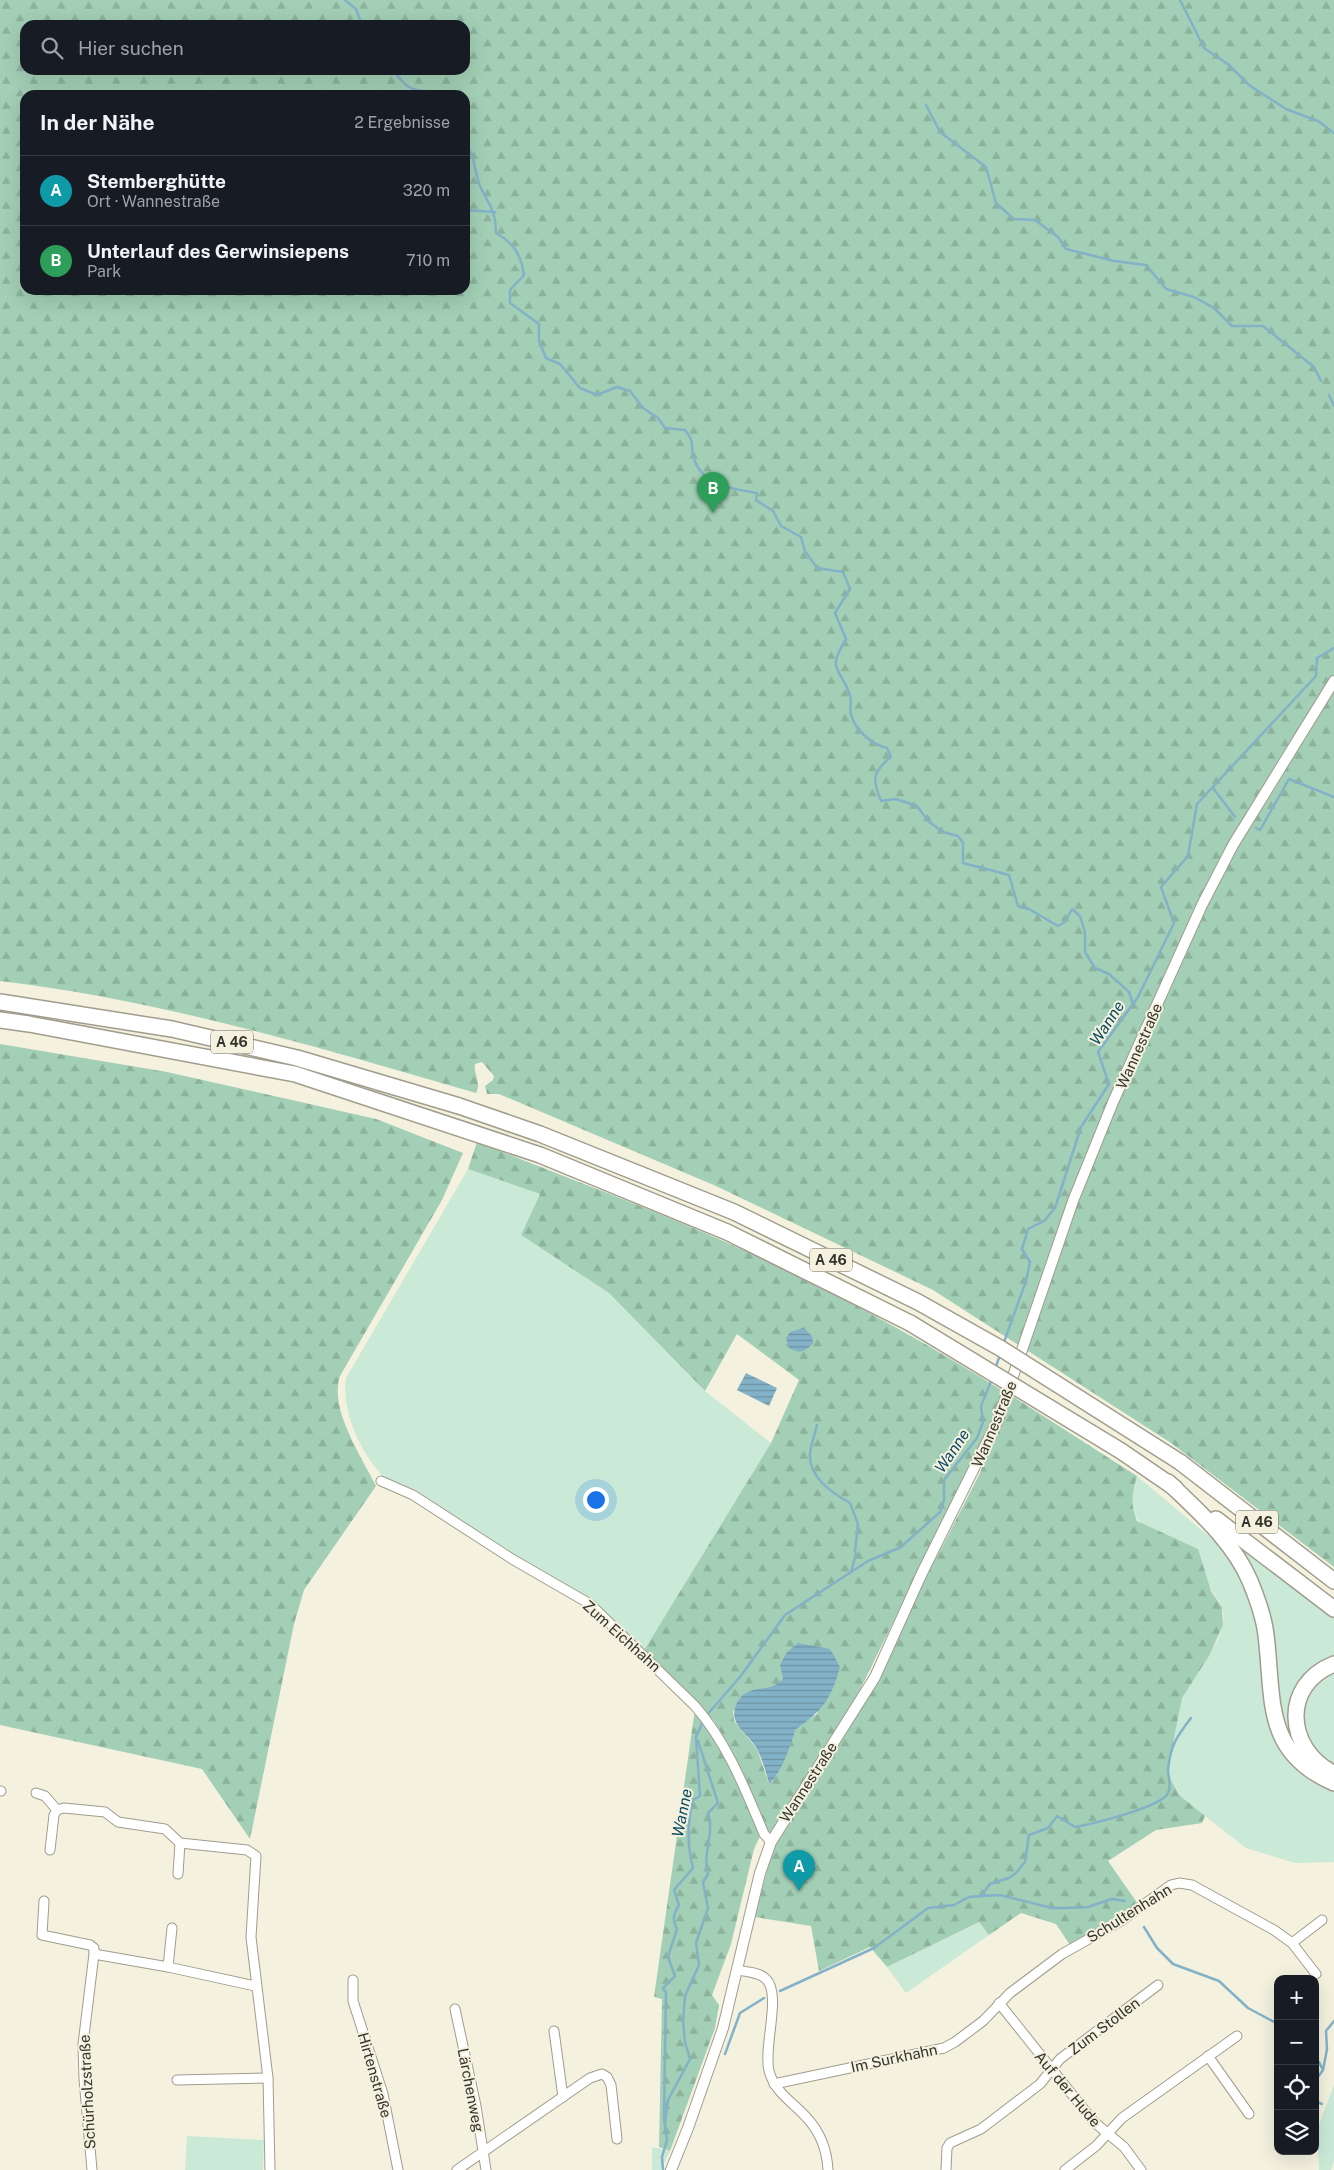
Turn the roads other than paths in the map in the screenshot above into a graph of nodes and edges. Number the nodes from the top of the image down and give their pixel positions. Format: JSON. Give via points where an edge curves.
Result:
{"nodes":[{"id":1,"x":1334,"y":681,"type":"edge"},
{"id":2,"x":0,"y":1002,"type":"edge"},
{"id":3,"x":0,"y":1022,"type":"edge"},
{"id":4,"x":381,"y":1481,"type":"dead end"},
{"id":5,"x":1167,"y":1481,"type":"junction"},
{"id":6,"x":1334,"y":1582,"type":"edge"},
{"id":7,"x":1334,"y":1610,"type":"edge"},
{"id":8,"x":1334,"y":1664,"type":"edge"},
{"id":9,"x":1334,"y":1774,"type":"edge"},
{"id":10,"x":1334,"y":1782,"type":"edge"},
{"id":11,"x":36,"y":1793,"type":"dead end"},
{"id":12,"x":57,"y":1810,"type":"junction"},
{"id":13,"x":771,"y":1842,"type":"junction"},
{"id":14,"x":180,"y":1844,"type":"junction"},
{"id":15,"x":50,"y":1850,"type":"dead end"},
{"id":16,"x":178,"y":1874,"type":"dead end"},
{"id":17,"x":44,"y":1901,"type":"dead end"},
{"id":18,"x":1322,"y":1920,"type":"dead end"},
{"id":19,"x":172,"y":1928,"type":"dead end"},
{"id":20,"x":1292,"y":1943,"type":"junction"},
{"id":21,"x":94,"y":1954,"type":"junction"},
{"id":22,"x":168,"y":1967,"type":"junction"},
{"id":23,"x":738,"y":1970,"type":"junction"},
{"id":24,"x":1316,"y":1974,"type":"dead end"},
{"id":25,"x":353,"y":1980,"type":"dead end"},
{"id":26,"x":1158,"y":1985,"type":"dead end"},
{"id":27,"x":255,"y":1986,"type":"junction"},
{"id":28,"x":999,"y":2003,"type":"junction"},
{"id":29,"x":455,"y":2010,"type":"dead end"},
{"id":30,"x":554,"y":2032,"type":"dead end"},
{"id":31,"x":1237,"y":2036,"type":"dead end"},
{"id":32,"x":1208,"y":2056,"type":"junction"},
{"id":33,"x":1051,"y":2070,"type":"junction"},
{"id":34,"x":268,"y":2078,"type":"junction"},
{"id":35,"x":177,"y":2080,"type":"dead end"},
{"id":36,"x":774,"y":2084,"type":"junction"},
{"id":37,"x":564,"y":2096,"type":"junction"},
{"id":38,"x":1249,"y":2114,"type":"dead end"},
{"id":39,"x":1105,"y":2134,"type":"junction"},
{"id":40,"x":618,"y":2139,"type":"dead end"},
{"id":41,"x":483,"y":2152,"type":"junction"},
{"id":42,"x":671,"y":2169,"type":"edge"},
{"id":43,"x":92,"y":2170,"type":"edge"},
{"id":44,"x":270,"y":2170,"type":"edge"},
{"id":45,"x":398,"y":2170,"type":"edge"},
{"id":46,"x":456,"y":2170,"type":"edge"},
{"id":47,"x":486,"y":2170,"type":"edge"},
{"id":48,"x":828,"y":2170,"type":"edge"},
{"id":49,"x":946,"y":2170,"type":"edge"},
{"id":50,"x":1065,"y":2170,"type":"edge"},
{"id":51,"x":1141,"y":2170,"type":"edge"}],
"edges":[{"from":1,"to":13,"type":"street","name":"Wannestraße","via":[[1233,845],[1202,905],[1113,1102],[1073,1201],[998,1420],[922,1573],[875,1678]]},
{"from":2,"to":6,"type":"highway","number":"A 46","bridge":true,"via":[[172,1029],[297,1058],[540,1134],[734,1212],[909,1298],[1000,1348],[1180,1462]]},
{"from":3,"to":5,"type":"highway","number":"A 46","bridge":true,"via":[[29,1024],[295,1074],[540,1155],[727,1232],[910,1323]]},
{"from":4,"to":13,"type":"street","name":"Zum Eichhahn","via":[[413,1496],[590,1604],[711,1723],[728,1751],[764,1834]]},
{"from":5,"to":7,"type":"highway","number":"A 46"},
{"from":5,"to":10,"type":"highway","via":[[1221,1536],[1245,1569],[1264,1622],[1272,1707],[1279,1731],[1296,1759]]},
{"from":8,"to":9,"type":"highway","via":[[1307,1683],[1298,1699],[1296,1716],[1298,1733],[1306,1752]]},
{"from":11,"to":12,"type":"street","via":[[45,1796]]},
{"from":12,"to":14,"type":"street","via":[[107,1812],[118,1822],[164,1829]]},
{"from":12,"to":15,"type":"street"},
{"from":13,"to":23,"type":"street","name":"Wannestraße","via":[[760,1873]]},
{"from":14,"to":16,"type":"street"},
{"from":14,"to":27,"type":"street","via":[[247,1850],[256,1856],[251,1937]]},
{"from":17,"to":21,"type":"street","via":[[42,1935],[90,1945]]},
{"from":18,"to":20,"type":"street"},
{"from":19,"to":22,"type":"street"},
{"from":20,"to":24,"type":"street","name":"Schultenhahn"},
{"from":20,"to":28,"type":"street","name":"Schultenhahn","via":[[1192,1885],[1179,1883],[1062,1954]]},
{"from":21,"to":22,"type":"street"},
{"from":21,"to":43,"type":"street","name":"Schürholzstraße","via":[[83,2044]]},
{"from":22,"to":27,"type":"street"},
{"from":23,"to":36,"type":"street","via":[[762,1976],[772,1989],[774,1998],[767,2056]]},
{"from":23,"to":42,"type":"street","name":"Wannestraße","via":[[723,2028]]},
{"from":25,"to":45,"type":"street","name":"Hirtenstraße","via":[[353,2002],[383,2094]]},
{"from":26,"to":33,"type":"street","name":"Zum Stollen"},
{"from":27,"to":34,"type":"street"},
{"from":28,"to":33,"type":"street","name":"Auf der Hude"},
{"from":28,"to":36,"type":"street","name":"Im Surkhahn","via":[[982,2021],[944,2048]]},
{"from":29,"to":41,"type":"street","name":"Lärchenweg"},
{"from":30,"to":37,"type":"street"},
{"from":31,"to":32,"type":"street"},
{"from":32,"to":38,"type":"street"},
{"from":32,"to":39,"type":"street"},
{"from":33,"to":39,"type":"street","name":"Auf der Hude"},
{"from":33,"to":49,"type":"street","name":"Zum Stollen","via":[[1040,2084],[981,2128],[950,2143]]},
{"from":34,"to":35,"type":"street"},
{"from":34,"to":44,"type":"street"},
{"from":36,"to":48,"type":"street","via":[[815,2129]]},
{"from":37,"to":40,"type":"street","via":[[595,2076],[602,2074],[607,2077],[611,2084]]},
{"from":37,"to":41,"type":"street"},
{"from":39,"to":50,"type":"street","via":[[1096,2146]]},
{"from":39,"to":51,"type":"street","name":"Auf der Hude","via":[[1124,2147]]},
{"from":41,"to":46,"type":"street"},
{"from":41,"to":47,"type":"street","name":"Lärchenweg"}]}
